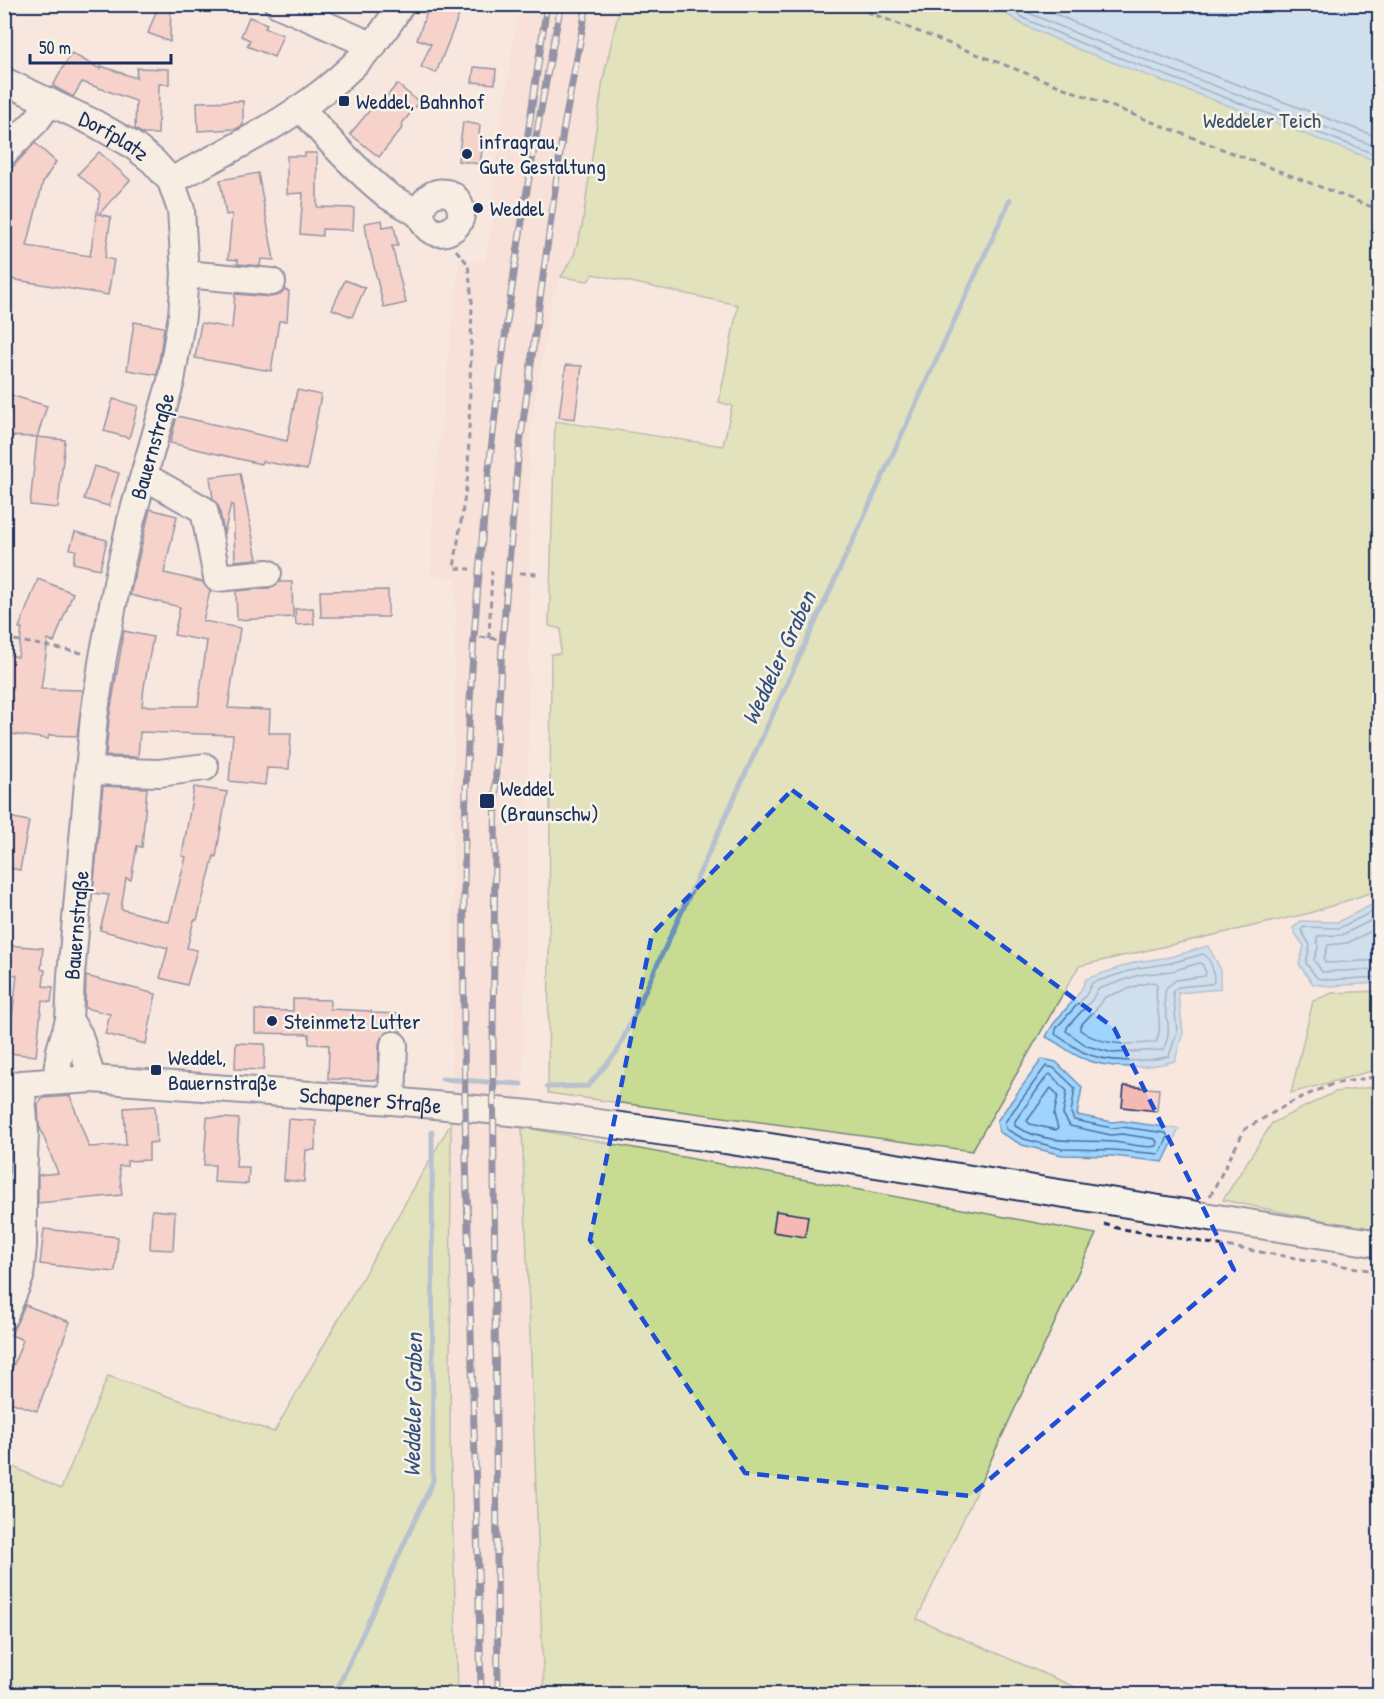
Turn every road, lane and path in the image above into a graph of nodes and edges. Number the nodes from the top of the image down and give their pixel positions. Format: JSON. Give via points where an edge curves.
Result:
{"nodes":[{"id":1,"x":278,"y":4,"type":"edge"},
{"id":2,"x":401,"y":4,"type":"edge"},
{"id":3,"x":847,"y":4,"type":"edge"},
{"id":4,"x":373,"y":46,"type":"junction"},
{"id":5,"x":4,"y":81,"type":"edge"},
{"id":6,"x":50,"y":102,"type":"junction"},
{"id":7,"x":302,"y":109,"type":"junction"},
{"id":8,"x":4,"y":153,"type":"edge"},
{"id":9,"x":171,"y":181,"type":"junction"},
{"id":10,"x":1380,"y":210,"type":"edge"},
{"id":11,"x":421,"y":215,"type":"junction"},
{"id":12,"x":447,"y":232,"type":"junction"},
{"id":13,"x":185,"y":274,"type":"junction"},
{"id":14,"x":272,"y":282,"type":"dead end"},
{"id":15,"x":144,"y":476,"type":"junction"},
{"id":16,"x":470,"y":569,"type":"dead end"},
{"id":17,"x":492,"y":571,"type":"dead end"},
{"id":18,"x":268,"y":573,"type":"dead end"},
{"id":19,"x":520,"y":573,"type":"dead end"},
{"id":20,"x":538,"y":574,"type":"dead end"},
{"id":21,"x":4,"y":638,"type":"edge"},
{"id":22,"x":480,"y":638,"type":"dead end"},
{"id":23,"x":489,"y":638,"type":"junction"},
{"id":24,"x":499,"y":639,"type":"dead end"},
{"id":25,"x":103,"y":657,"type":"junction"},
{"id":26,"x":204,"y":767,"type":"dead end"},
{"id":27,"x":89,"y":771,"type":"junction"},
{"id":28,"x":69,"y":1020,"type":"junction"},
{"id":29,"x":394,"y":1045,"type":"dead end"},
{"id":30,"x":1380,"y":1076,"type":"edge"},
{"id":31,"x":92,"y":1078,"type":"junction"},
{"id":32,"x":56,"y":1081,"type":"junction"},
{"id":33,"x":13,"y":1086,"type":"edge"},
{"id":34,"x":392,"y":1101,"type":"junction"},
{"id":35,"x":1205,"y":1215,"type":"junction"},
{"id":36,"x":1380,"y":1244,"type":"edge"},
{"id":37,"x":4,"y":1316,"type":"edge"}],
"edges":[{"from":1,"to":4,"type":"street"},
{"from":2,"to":4,"type":"street"},
{"from":3,"to":10,"type":"path"},
{"from":4,"to":7,"type":"street"},
{"from":5,"to":6,"type":"street","name":"Dorfplatz"},
{"from":6,"to":8,"type":"street"},
{"from":6,"to":9,"type":"street","name":"Dorfplatz","via":[[131,144]]},
{"from":7,"to":9,"type":"street"},
{"from":7,"to":11,"type":"street","via":[[354,166],[389,196]]},
{"from":9,"to":13,"type":"street","name":"Bauernstraße","via":[[181,210]]},
{"from":11,"to":12,"type":"street","via":[[427,228]]},
{"from":11,"to":12,"type":"street","via":[[428,197],[443,192],[454,197],[461,216]]},
{"from":12,"to":16,"type":"path","via":[[453,247],[468,264],[472,301],[468,475],[454,568]]},
{"from":13,"to":14,"type":"street"},
{"from":13,"to":15,"type":"street","name":"Bauernstraße","via":[[176,356]]},
{"from":15,"to":18,"type":"street","via":[[204,510],[217,578]]},
{"from":15,"to":25,"type":"street","name":"Bauernstraße"},
{"from":17,"to":23,"type":"path"},
{"from":19,"to":20,"type":"path"},
{"from":21,"to":25,"type":"path"},
{"from":22,"to":23,"type":"path"},
{"from":23,"to":24,"type":"path"},
{"from":25,"to":27,"type":"street","name":"Bauernstraße"},
{"from":26,"to":27,"type":"street","via":[[159,773]]},
{"from":27,"to":28,"type":"street","name":"Bauernstraße"},
{"from":28,"to":31,"type":"street","via":[[79,1035]]},
{"from":28,"to":32,"type":"street","name":"Bauernstraße"},
{"from":29,"to":34,"type":"street"},
{"from":30,"to":35,"type":"path","via":[[1333,1084],[1295,1100],[1245,1129],[1210,1196]]},
{"from":31,"to":32,"type":"street","name":"Schapener Straße"},
{"from":31,"to":34,"type":"street","name":"Schapener Straße"},
{"from":32,"to":33,"type":"street","name":"Schapener Straße"},
{"from":33,"to":37,"type":"street","via":[[25,1133],[23,1246],[20,1277]]},
{"from":34,"to":35,"type":"street","name":"Schapener Straße","via":[[591,1120]]},
{"from":35,"to":36,"type":"street","name":"Schapener Straße"}]}
